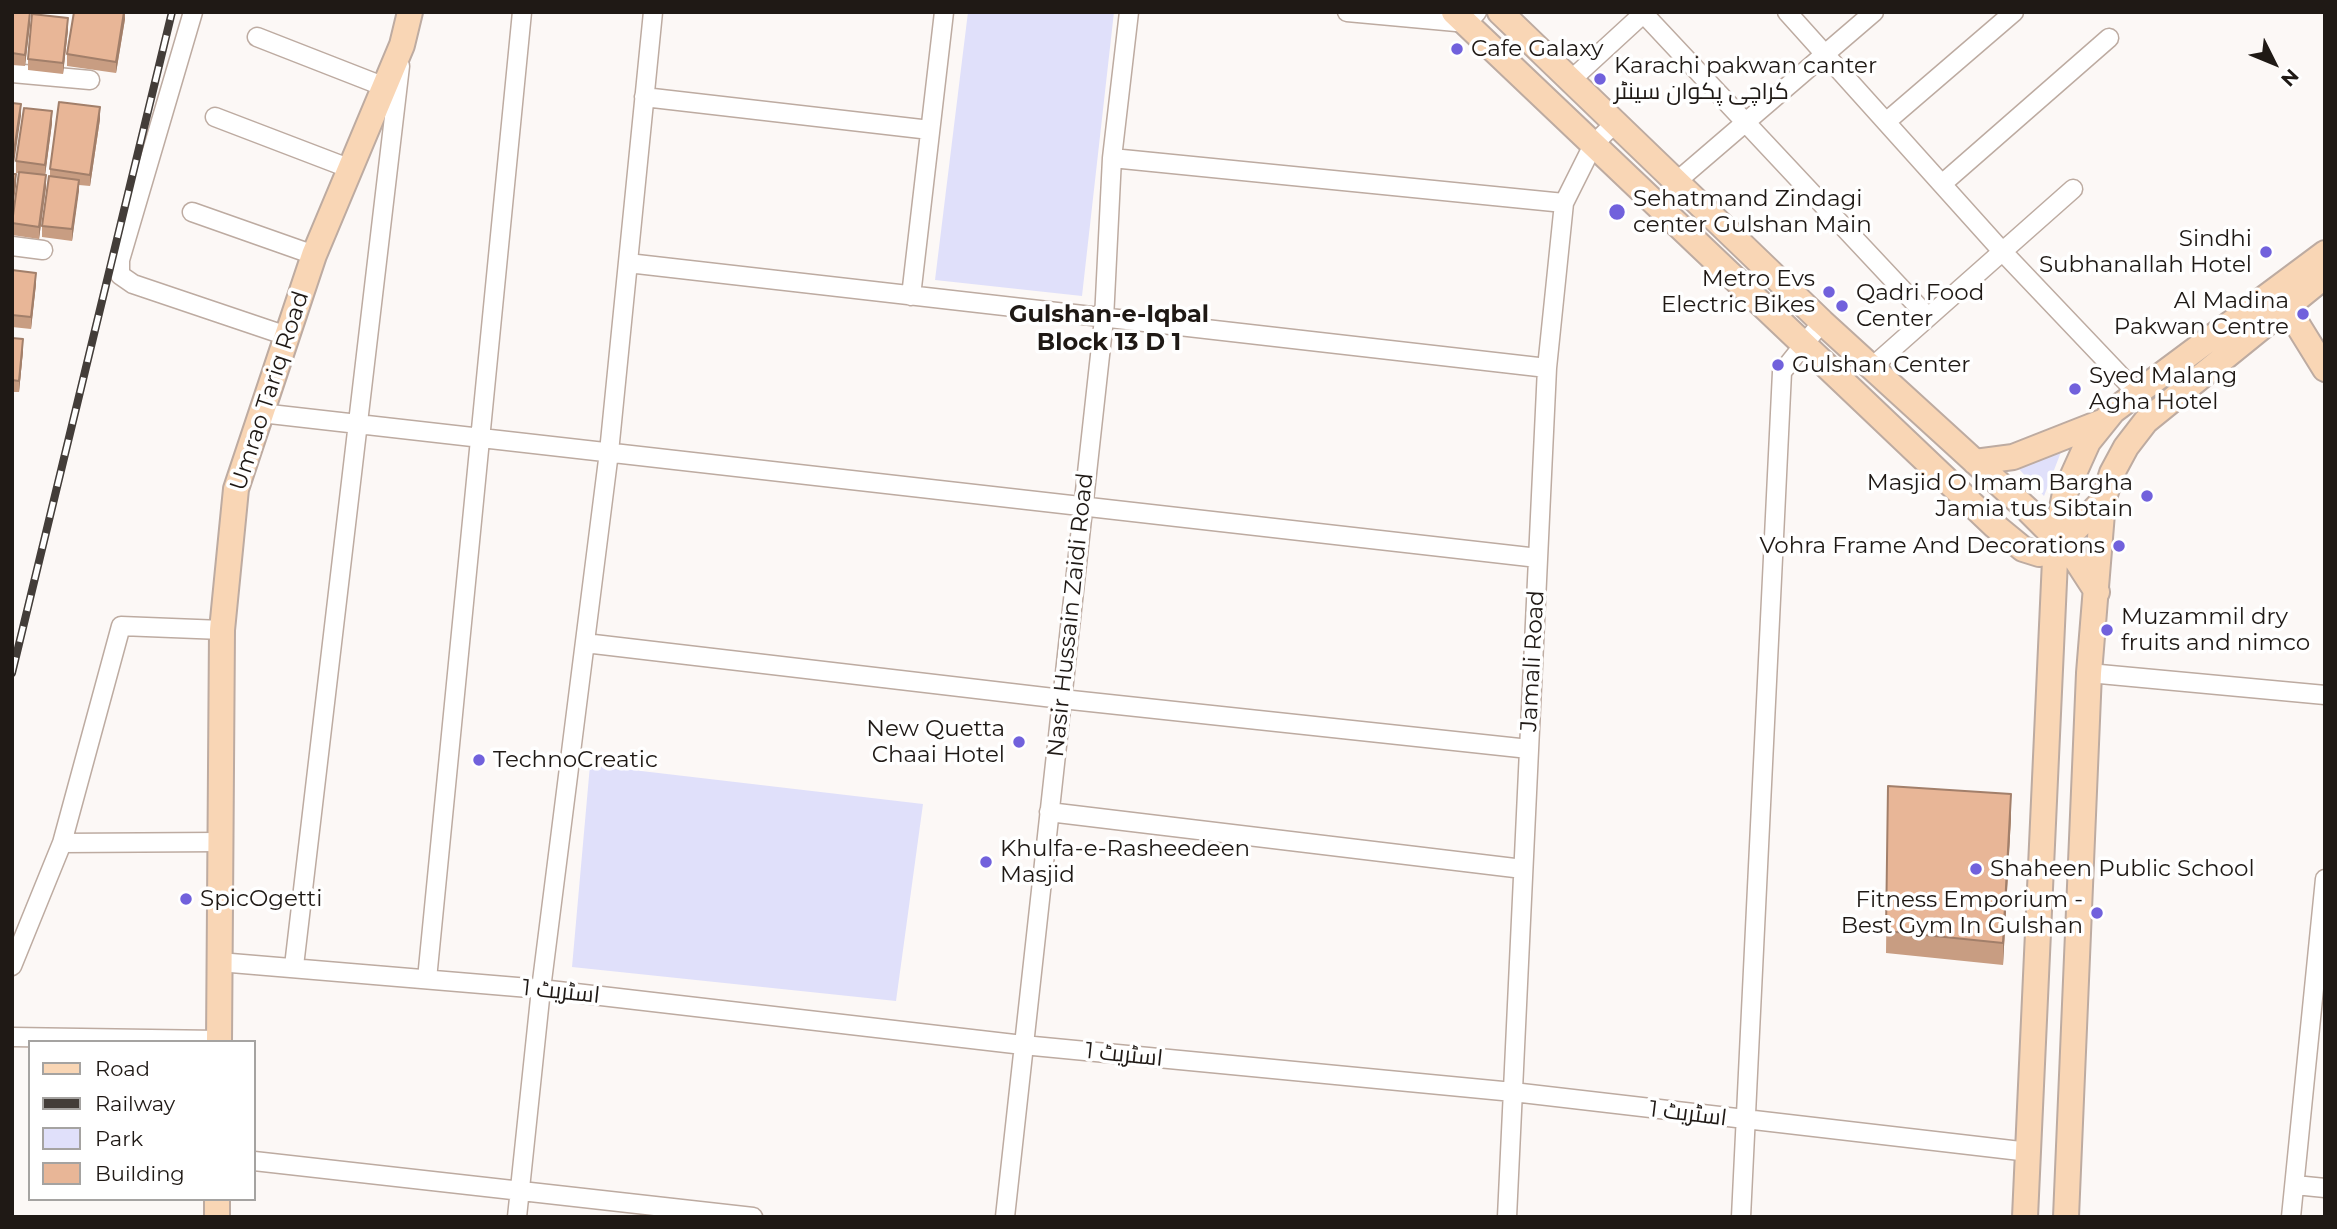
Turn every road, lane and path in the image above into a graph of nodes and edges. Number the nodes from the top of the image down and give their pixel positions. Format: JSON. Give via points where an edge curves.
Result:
{"nodes":[{"id":1,"x":193,"y":12,"type":"edge"},
{"id":2,"x":410,"y":12,"type":"edge"},
{"id":3,"x":522,"y":12,"type":"edge"},
{"id":4,"x":653,"y":12,"type":"edge"},
{"id":5,"x":944,"y":12,"type":"edge"},
{"id":6,"x":1129,"y":12,"type":"edge"},
{"id":7,"x":1347,"y":12,"type":"edge"},
{"id":8,"x":1500,"y":12,"type":"edge"},
{"id":9,"x":1787,"y":12,"type":"edge"},
{"id":10,"x":1874,"y":12,"type":"edge"},
{"id":11,"x":2014,"y":12,"type":"edge"},
{"id":12,"x":1644,"y":13,"type":"edge"},
{"id":13,"x":1466,"y":16,"type":"edge"},
{"id":14,"x":257,"y":37,"type":"dead end"},
{"id":15,"x":2109,"y":38,"type":"dead end"},
{"id":16,"x":402,"y":46,"type":"junction"},
{"id":17,"x":1825,"y":54,"type":"junction"},
{"id":18,"x":12,"y":73,"type":"edge"},
{"id":19,"x":90,"y":80,"type":"dead end"},
{"id":20,"x":1571,"y":80,"type":"junction"},
{"id":21,"x":385,"y":87,"type":"junction"},
{"id":22,"x":644,"y":97,"type":"junction"},
{"id":23,"x":215,"y":117,"type":"dead end"},
{"id":24,"x":1616,"y":122,"type":"junction"},
{"id":25,"x":1747,"y":122,"type":"junction"},
{"id":26,"x":1886,"y":122,"type":"junction"},
{"id":27,"x":930,"y":130,"type":"junction"},
{"id":28,"x":1593,"y":145,"type":"junction"},
{"id":29,"x":1112,"y":158,"type":"junction"},
{"id":30,"x":351,"y":169,"type":"junction"},
{"id":31,"x":1676,"y":183,"type":"junction"},
{"id":32,"x":1942,"y":184,"type":"junction"},
{"id":33,"x":2073,"y":189,"type":"dead end"},
{"id":34,"x":1564,"y":202,"type":"junction"},
{"id":35,"x":192,"y":212,"type":"dead end"},
{"id":36,"x":12,"y":246,"type":"edge"},
{"id":37,"x":43,"y":250,"type":"dead end"},
{"id":38,"x":2001,"y":250,"type":"junction"},
{"id":39,"x":2325,"y":253,"type":"edge"},
{"id":40,"x":314,"y":255,"type":"junction"},
{"id":41,"x":628,"y":264,"type":"junction"},
{"id":42,"x":2325,"y":276,"type":"edge"},
{"id":43,"x":911,"y":296,"type":"junction"},
{"id":44,"x":2286,"y":306,"type":"junction"},
{"id":45,"x":1927,"y":316,"type":"junction"},
{"id":46,"x":1104,"y":318,"type":"junction"},
{"id":47,"x":1822,"y":322,"type":"junction"},
{"id":48,"x":287,"y":336,"type":"junction"},
{"id":49,"x":1805,"y":344,"type":"junction"},
{"id":50,"x":1547,"y":368,"type":"junction"},
{"id":51,"x":1872,"y":368,"type":"junction"},
{"id":52,"x":2325,"y":369,"type":"edge"},
{"id":53,"x":2136,"y":393,"type":"junction"},
{"id":54,"x":261,"y":413,"type":"junction"},
{"id":55,"x":2102,"y":422,"type":"junction"},
{"id":56,"x":360,"y":424,"type":"junction"},
{"id":57,"x":478,"y":438,"type":"junction"},
{"id":58,"x":609,"y":452,"type":"junction"},
{"id":59,"x":1975,"y":462,"type":"junction"},
{"id":60,"x":2103,"y":501,"type":"junction"},
{"id":61,"x":1083,"y":506,"type":"junction"},
{"id":62,"x":2058,"y":543,"type":"junction"},
{"id":63,"x":1538,"y":558,"type":"junction"},
{"id":64,"x":2096,"y":592,"type":"junction"},
{"id":65,"x":222,"y":630,"type":"junction"},
{"id":66,"x":585,"y":643,"type":"junction"},
{"id":67,"x":2089,"y":673,"type":"junction"},
{"id":68,"x":2325,"y":695,"type":"edge"},
{"id":69,"x":1062,"y":699,"type":"junction"},
{"id":70,"x":1529,"y":749,"type":"junction"},
{"id":71,"x":1049,"y":812,"type":"junction"},
{"id":72,"x":220,"y":842,"type":"junction"},
{"id":73,"x":62,"y":843,"type":"junction"},
{"id":74,"x":1523,"y":869,"type":"junction"},
{"id":75,"x":2325,"y":879,"type":"edge"},
{"id":76,"x":219,"y":962,"type":"junction"},
{"id":77,"x":12,"y":966,"type":"edge"},
{"id":78,"x":294,"y":966,"type":"junction"},
{"id":79,"x":427,"y":979,"type":"junction"},
{"id":80,"x":541,"y":989,"type":"junction"},
{"id":81,"x":2318,"y":1022,"type":"edge"},
{"id":82,"x":12,"y":1037,"type":"edge"},
{"id":83,"x":167,"y":1040,"type":"edge"},
{"id":84,"x":219,"y":1040,"type":"edge"},
{"id":85,"x":1023,"y":1045,"type":"junction"},
{"id":86,"x":1513,"y":1092,"type":"junction"},
{"id":87,"x":1744,"y":1120,"type":"junction"},
{"id":88,"x":2029,"y":1152,"type":"junction"},
{"id":89,"x":256,"y":1161,"type":"edge"},
{"id":90,"x":2295,"y":1185,"type":"junction"},
{"id":91,"x":2325,"y":1188,"type":"edge"},
{"id":92,"x":521,"y":1189,"type":"junction"},
{"id":93,"x":517,"y":1217,"type":"edge"},
{"id":94,"x":753,"y":1217,"type":"edge"},
{"id":95,"x":1005,"y":1217,"type":"edge"},
{"id":96,"x":1507,"y":1217,"type":"edge"},
{"id":97,"x":1741,"y":1217,"type":"edge"},
{"id":98,"x":2025,"y":1217,"type":"edge"},
{"id":99,"x":2066,"y":1217,"type":"edge"},
{"id":100,"x":2291,"y":1217,"type":"edge"}],
"edges":[{"from":1,"to":48,"type":"street","via":[[120,260],[120,275],[133,284]]},
{"from":2,"to":16,"type":"main road","name":"Umrao Tariq Road"},
{"from":3,"to":57,"type":"street"},
{"from":4,"to":22,"type":"street"},
{"from":5,"to":27,"type":"street"},
{"from":6,"to":29,"type":"street","name":"Nasir Hussain Zaidi Road"},
{"from":7,"to":13,"type":"street"},
{"from":8,"to":20,"type":"main road"},
{"from":9,"to":17,"type":"street"},
{"from":10,"to":17,"type":"street"},
{"from":11,"to":26,"type":"street"},
{"from":12,"to":20,"type":"street"},
{"from":12,"to":25,"type":"street"},
{"from":13,"to":28,"type":"main road"},
{"from":14,"to":21,"type":"street"},
{"from":15,"to":32,"type":"street"},
{"from":16,"to":21,"type":"main road","name":"Umrao Tariq Road"},
{"from":16,"to":56,"type":"street"},
{"from":17,"to":25,"type":"street"},
{"from":17,"to":26,"type":"street"},
{"from":18,"to":19,"type":"street"},
{"from":20,"to":24,"type":"main road"},
{"from":21,"to":30,"type":"main road","name":"Umrao Tariq Road"},
{"from":22,"to":27,"type":"street"},
{"from":22,"to":41,"type":"street"},
{"from":23,"to":30,"type":"street"},
{"from":24,"to":28,"type":"street","name":"Jamali Road"},
{"from":24,"to":31,"type":"main road"},
{"from":25,"to":31,"type":"street"},
{"from":25,"to":45,"type":"street"},
{"from":26,"to":32,"type":"street"},
{"from":27,"to":43,"type":"street"},
{"from":28,"to":34,"type":"street","name":"Jamali Road"},
{"from":28,"to":49,"type":"main road"},
{"from":29,"to":34,"type":"street"},
{"from":29,"to":46,"type":"street","name":"Nasir Hussain Zaidi Road"},
{"from":30,"to":40,"type":"main road","name":"Umrao Tariq Road"},
{"from":31,"to":47,"type":"main road"},
{"from":32,"to":38,"type":"street"},
{"from":33,"to":38,"type":"street"},
{"from":34,"to":50,"type":"street","name":"Jamali Road"},
{"from":35,"to":40,"type":"street"},
{"from":36,"to":37,"type":"street"},
{"from":38,"to":45,"type":"street"},
{"from":38,"to":53,"type":"street"},
{"from":39,"to":53,"type":"main road"},
{"from":40,"to":48,"type":"main road","name":"Umrao Tariq Road"},
{"from":41,"to":43,"type":"street"},
{"from":41,"to":58,"type":"street"},
{"from":42,"to":44,"type":"main road"},
{"from":43,"to":46,"type":"street"},
{"from":44,"to":52,"type":"main road"},
{"from":44,"to":60,"type":"main road","via":[[2146,421],[2112,473]]},
{"from":45,"to":51,"type":"street"},
{"from":46,"to":50,"type":"street"},
{"from":46,"to":61,"type":"street","name":"Nasir Hussain Zaidi Road"},
{"from":47,"to":49,"type":"street"},
{"from":47,"to":51,"type":"main road"},
{"from":48,"to":54,"type":"main road","name":"Umrao Tariq Road"},
{"from":49,"to":62,"type":"main road","via":[[1994,526],[2031,553]]},
{"from":49,"to":87,"type":"street","via":[[1782,372]]},
{"from":50,"to":63,"type":"street","name":"Jamali Road"},
{"from":51,"to":59,"type":"main road"},
{"from":53,"to":55,"type":"main road"},
{"from":54,"to":56,"type":"street"},
{"from":54,"to":65,"type":"main road","name":"Umrao Tariq Road","via":[[236,489]]},
{"from":55,"to":59,"type":"main road","via":[[2013,457]]},
{"from":55,"to":62,"type":"main road","via":[[2065,493]]},
{"from":56,"to":57,"type":"street"},
{"from":56,"to":78,"type":"street"},
{"from":57,"to":58,"type":"street"},
{"from":57,"to":79,"type":"street"},
{"from":58,"to":61,"type":"street"},
{"from":58,"to":66,"type":"street"},
{"from":59,"to":62,"type":"main road"},
{"from":60,"to":62,"type":"main road"},
{"from":60,"to":64,"type":"main road"},
{"from":61,"to":63,"type":"street"},
{"from":61,"to":69,"type":"street","name":"Nasir Hussain Zaidi Road"},
{"from":62,"to":64,"type":"main road"},
{"from":62,"to":88,"type":"main road"},
{"from":63,"to":70,"type":"street","name":"Jamali Road"},
{"from":64,"to":67,"type":"main road"},
{"from":65,"to":72,"type":"main road","name":"Umrao Tariq Road"},
{"from":65,"to":73,"type":"street","via":[[121,625]]},
{"from":66,"to":69,"type":"street"},
{"from":66,"to":80,"type":"street"},
{"from":67,"to":68,"type":"street"},
{"from":67,"to":99,"type":"main road"},
{"from":69,"to":70,"type":"street"},
{"from":69,"to":71,"type":"street","name":"Nasir Hussain Zaidi Road"},
{"from":70,"to":74,"type":"street","name":"Jamali Road"},
{"from":71,"to":74,"type":"street"},
{"from":71,"to":85,"type":"street","name":"Nasir Hussain Zaidi Road"},
{"from":72,"to":73,"type":"street"},
{"from":72,"to":76,"type":"main road","name":"Umrao Tariq Road"},
{"from":73,"to":77,"type":"street"},
{"from":74,"to":86,"type":"street","name":"Jamali Road"},
{"from":75,"to":81,"type":"street"},
{"from":76,"to":78,"type":"street","name":"اسٹریٹ 1"},
{"from":76,"to":84,"type":"main road","name":"Umrao Tariq Road"},
{"from":78,"to":79,"type":"street","name":"اسٹریٹ 1"},
{"from":79,"to":80,"type":"street","name":"اسٹریٹ 1"},
{"from":80,"to":85,"type":"street","name":"اسٹریٹ 1"},
{"from":80,"to":92,"type":"street"},
{"from":81,"to":90,"type":"street"},
{"from":82,"to":83,"type":"street"},
{"from":85,"to":86,"type":"street","name":"اسٹریٹ 1"},
{"from":85,"to":95,"type":"street","name":"Nasir Hussain Zaidi Road"},
{"from":86,"to":87,"type":"street","name":"اسٹریٹ 1"},
{"from":86,"to":96,"type":"street","name":"Jamali Road"},
{"from":87,"to":88,"type":"street","name":"اسٹریٹ 1"},
{"from":87,"to":97,"type":"street"},
{"from":88,"to":98,"type":"main road"},
{"from":89,"to":92,"type":"street"},
{"from":90,"to":91,"type":"street"},
{"from":90,"to":100,"type":"street"},
{"from":92,"to":93,"type":"street"},
{"from":92,"to":94,"type":"street"}]}
